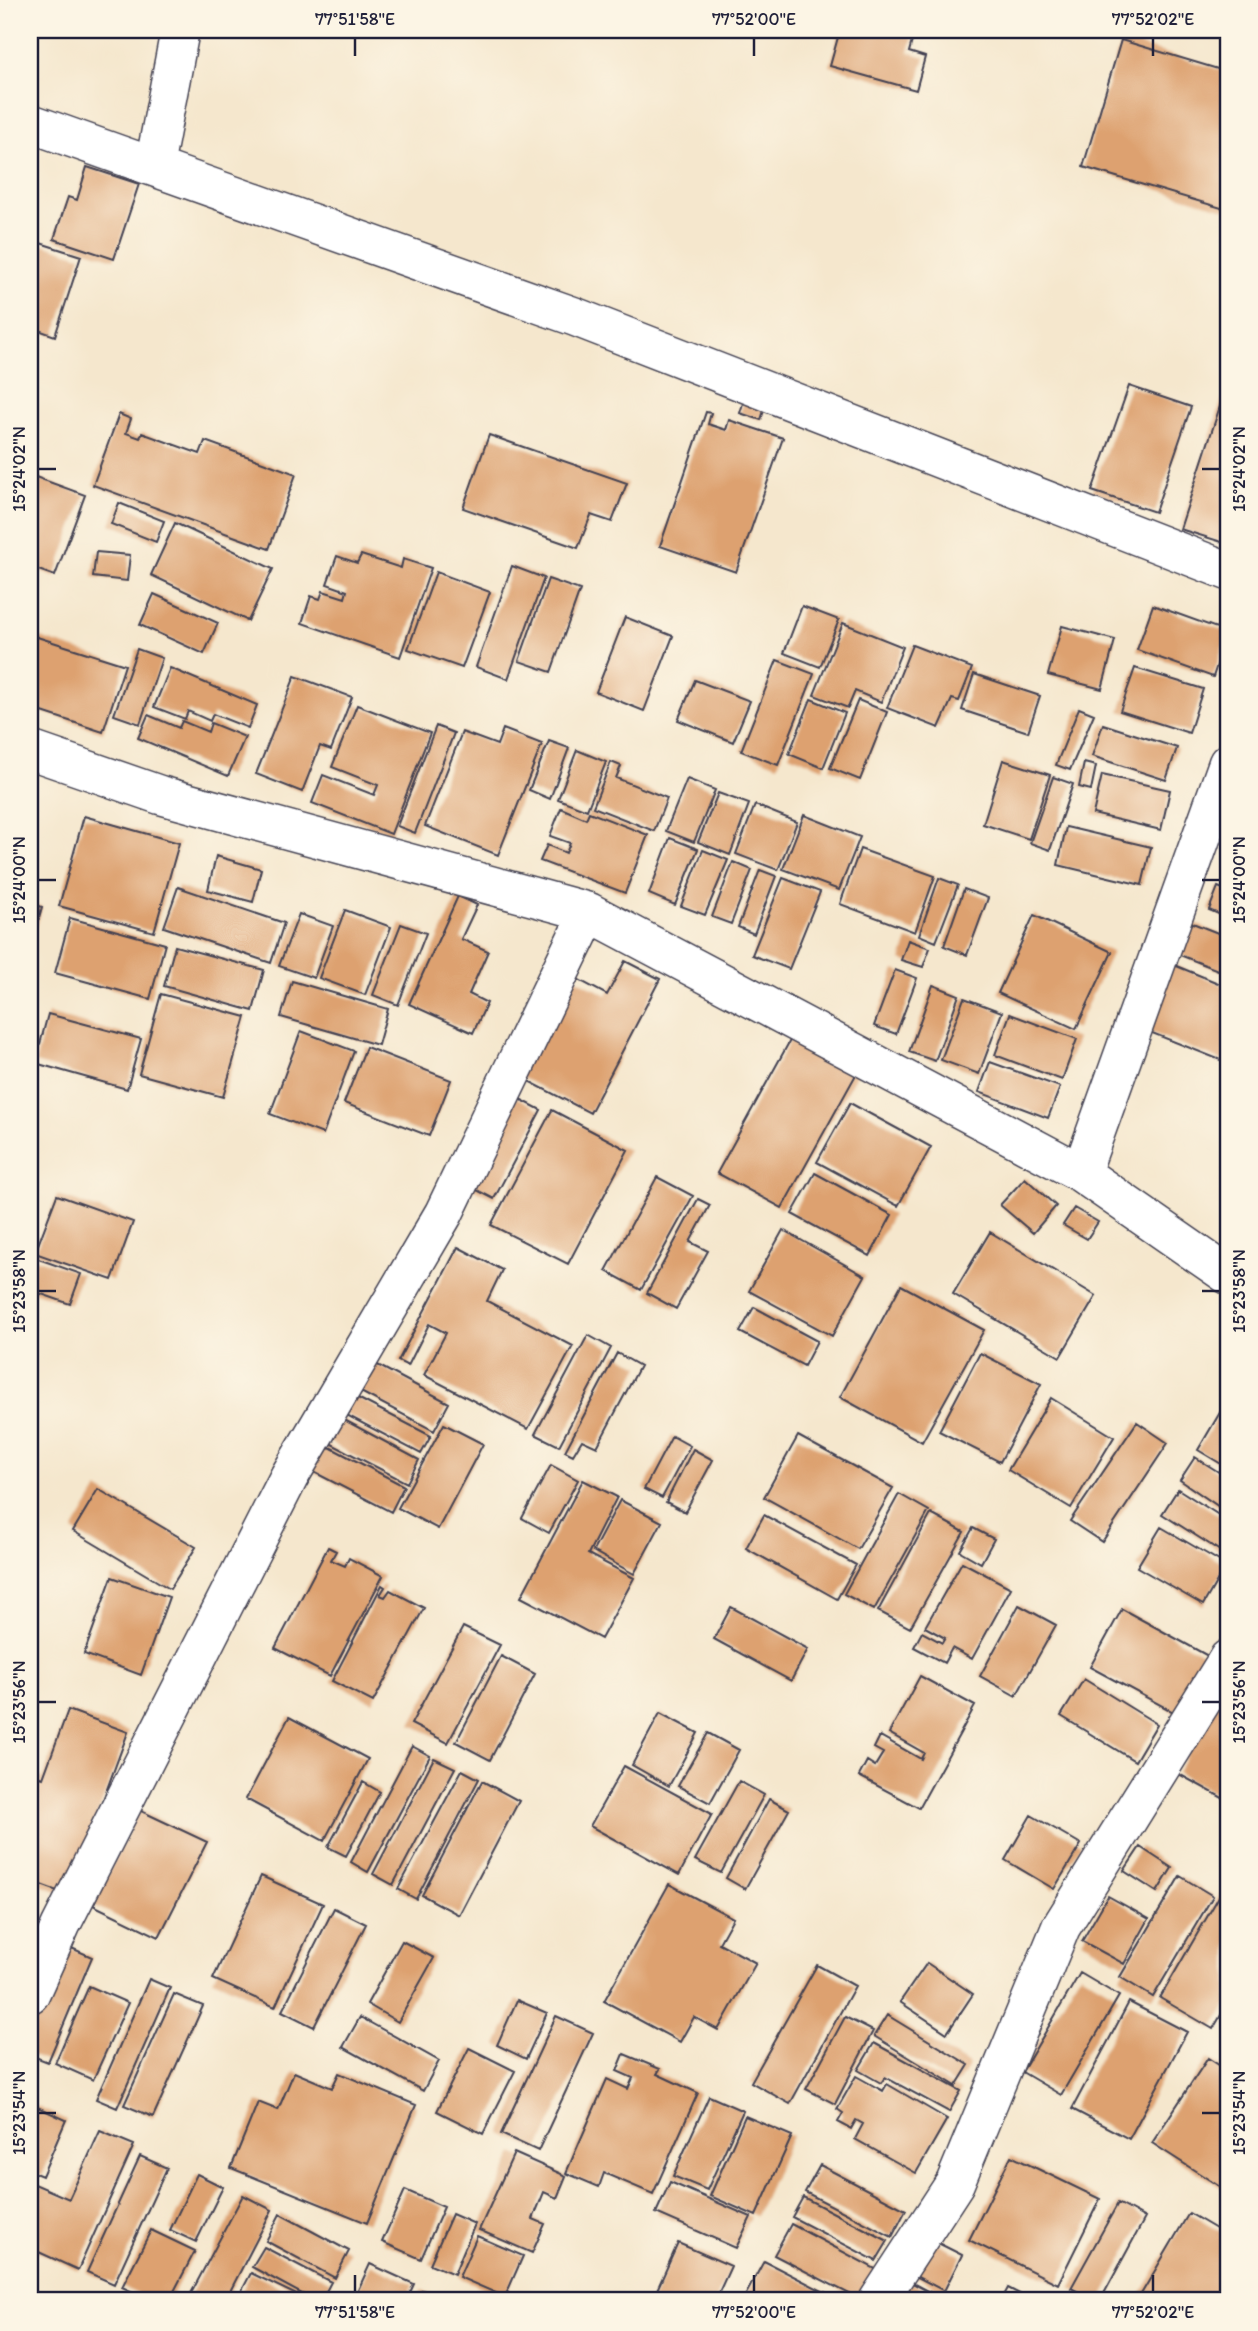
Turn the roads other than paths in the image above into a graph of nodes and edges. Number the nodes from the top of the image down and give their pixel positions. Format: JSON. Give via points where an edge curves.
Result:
{"nodes":[{"id":1,"x":180,"y":30,"type":"edge"},
{"id":2,"x":32,"y":128,"type":"edge"},
{"id":3,"x":154,"y":167,"type":"junction"},
{"id":4,"x":1228,"y":571,"type":"edge"},
{"id":5,"x":30,"y":750,"type":"edge"},
{"id":6,"x":1228,"y":763,"type":"edge"},
{"id":7,"x":589,"y":912,"type":"junction"},
{"id":8,"x":1082,"y":1173,"type":"junction"},
{"id":9,"x":1228,"y":1275,"type":"edge"},
{"id":10,"x":1228,"y":1659,"type":"edge"},
{"id":11,"x":30,"y":1994,"type":"edge"},
{"id":12,"x":878,"y":2301,"type":"edge"}],
"edges":[{"from":1,"to":3,"type":"street"},
{"from":2,"to":3,"type":"street"},
{"from":3,"to":4,"type":"street","via":[[573,316]]},
{"from":5,"to":7,"type":"street","via":[[160,795]]},
{"from":6,"to":8,"type":"street"},
{"from":7,"to":8,"type":"street"},
{"from":7,"to":11,"type":"street","via":[[444,1213],[289,1478]]},
{"from":8,"to":9,"type":"street"},
{"from":10,"to":12,"type":"street","via":[[1061,1927],[955,2183]]}]}
